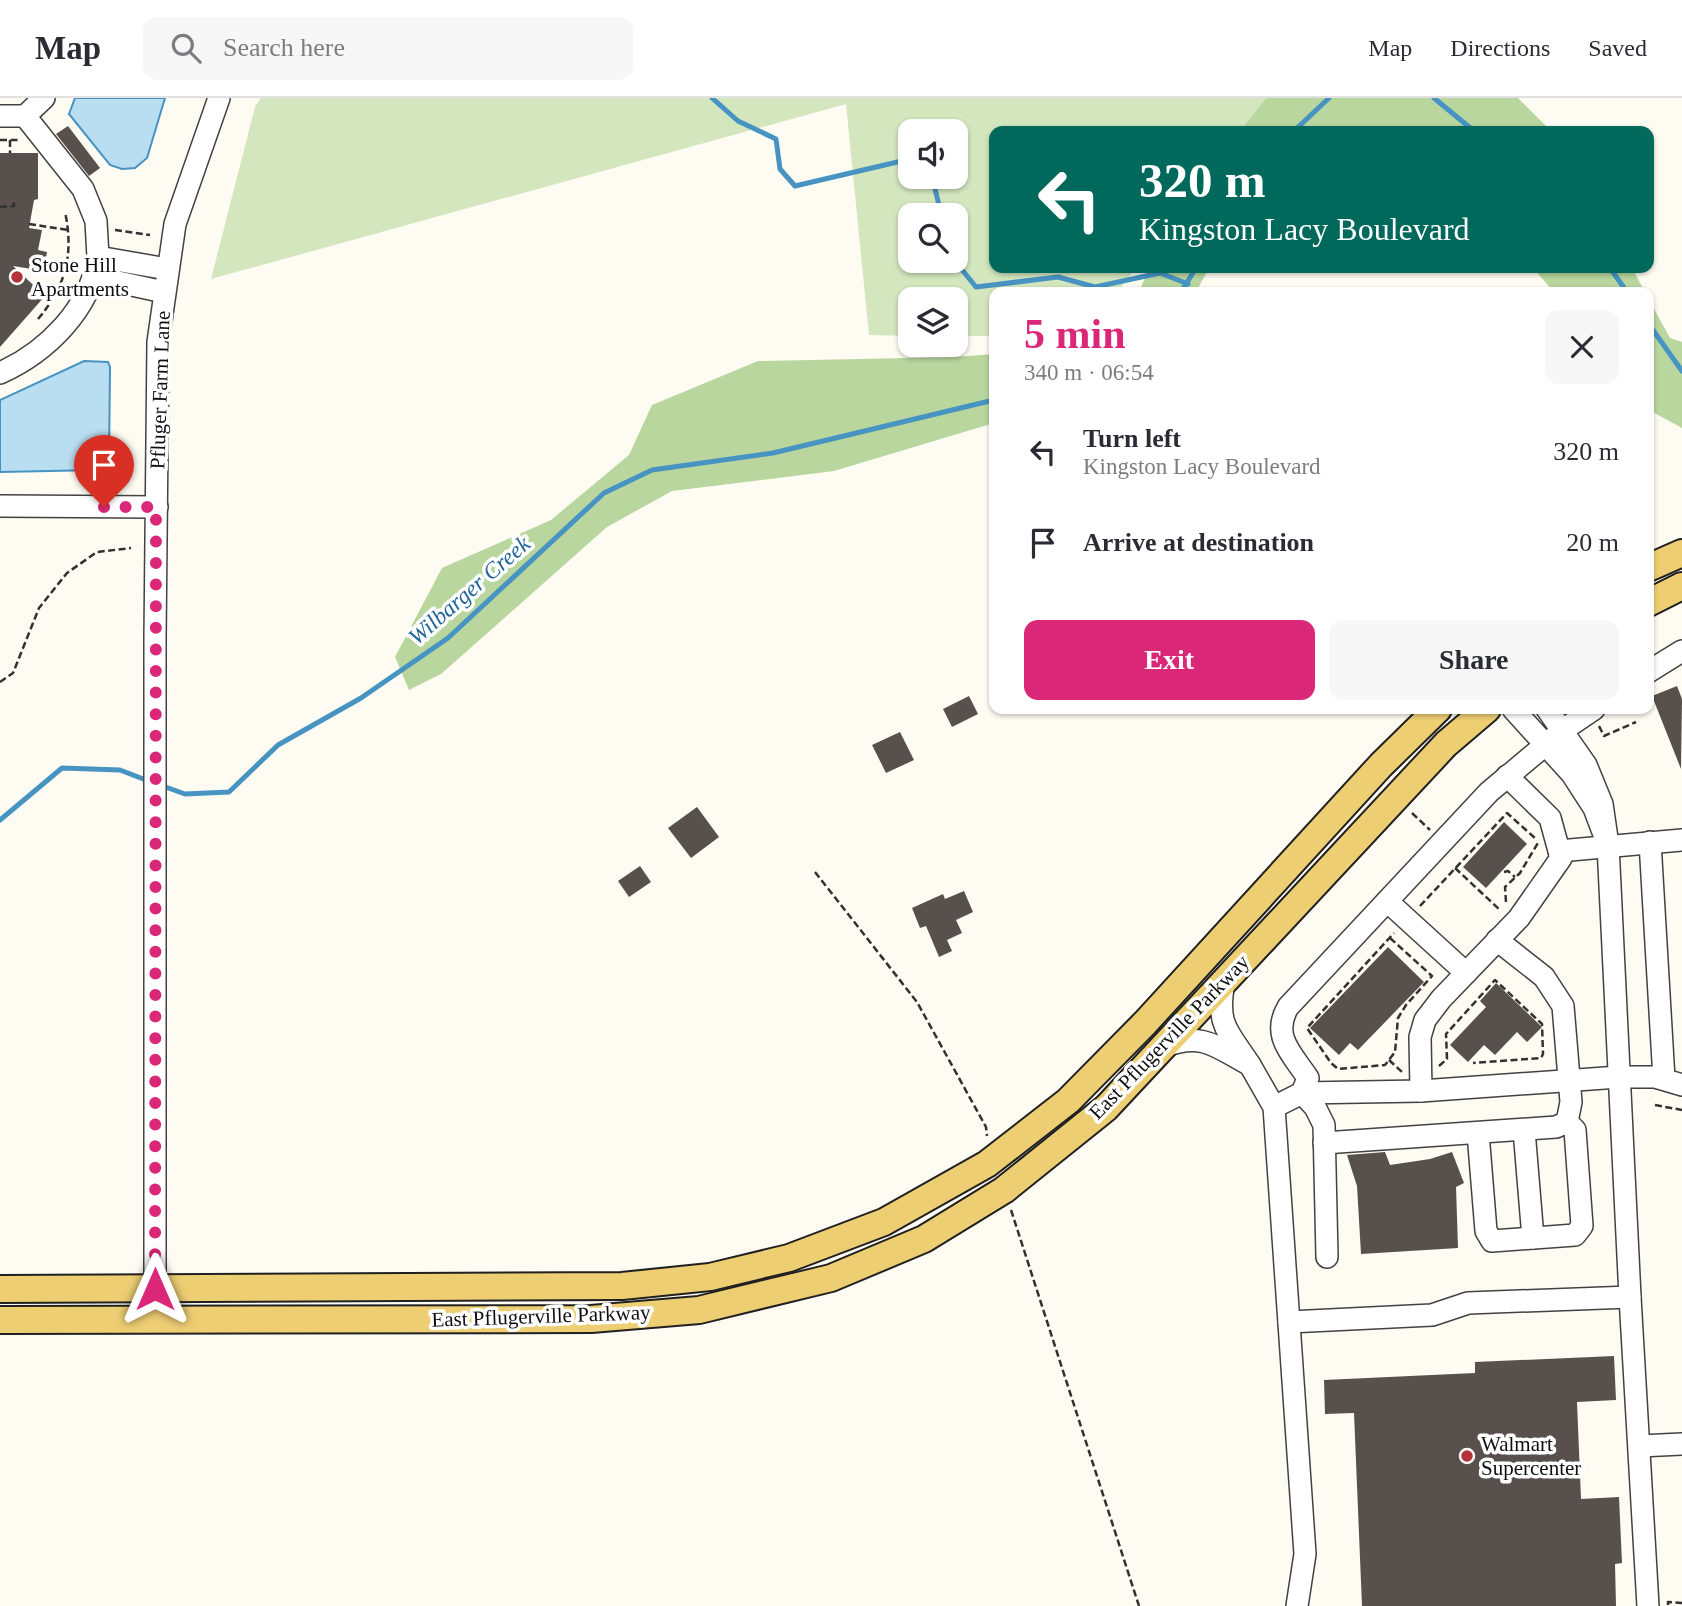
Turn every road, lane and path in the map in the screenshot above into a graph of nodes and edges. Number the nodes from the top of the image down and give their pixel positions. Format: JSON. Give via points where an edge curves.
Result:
{"nodes":[{"id":1,"x":44,"y":98,"type":"edge"},
{"id":2,"x":219,"y":98,"type":"edge"},
{"id":3,"x":0,"y":116,"type":"edge"},
{"id":4,"x":25,"y":116,"type":"junction"},
{"id":5,"x":0,"y":140,"type":"edge"},
{"id":6,"x":10,"y":140,"type":"junction"},
{"id":7,"x":28,"y":140,"type":"dead end"},
{"id":8,"x":10,"y":153,"type":"dead end"},
{"id":9,"x":14,"y":200,"type":"dead end"},
{"id":10,"x":0,"y":206,"type":"edge"},
{"id":11,"x":65,"y":212,"type":"dead end"},
{"id":12,"x":29,"y":225,"type":"dead end"},
{"id":13,"x":105,"y":228,"type":"dead end"},
{"id":14,"x":68,"y":230,"type":"junction"},
{"id":15,"x":149,"y":235,"type":"dead end"},
{"id":16,"x":45,"y":262,"type":"dead end"},
{"id":17,"x":66,"y":264,"type":"junction"},
{"id":18,"x":97,"y":267,"type":"junction"},
{"id":19,"x":167,"y":269,"type":"junction"},
{"id":20,"x":164,"y":292,"type":"junction"},
{"id":21,"x":38,"y":319,"type":"dead end"},
{"id":22,"x":0,"y":373,"type":"edge"},
{"id":23,"x":0,"y":506,"type":"edge"},
{"id":24,"x":156,"y":507,"type":"junction"},
{"id":25,"x":131,"y":548,"type":"dead end"},
{"id":26,"x":1682,"y":553,"type":"edge"},
{"id":27,"x":1654,"y":565,"type":"edge"},
{"id":28,"x":1682,"y":586,"type":"edge"},
{"id":29,"x":1654,"y":600,"type":"edge"},
{"id":30,"x":1682,"y":651,"type":"edge"},
{"id":31,"x":1654,"y":668,"type":"edge"},
{"id":32,"x":0,"y":682,"type":"edge"},
{"id":33,"x":1433,"y":714,"type":"edge"},
{"id":34,"x":1481,"y":714,"type":"edge"},
{"id":35,"x":1518,"y":714,"type":"edge"},
{"id":36,"x":1551,"y":714,"type":"edge"},
{"id":37,"x":1596,"y":716,"type":"edge"},
{"id":38,"x":1636,"y":722,"type":"dead end"},
{"id":39,"x":1563,"y":730,"type":"junction"},
{"id":40,"x":1546,"y":744,"type":"junction"},
{"id":41,"x":1507,"y":776,"type":"junction"},
{"id":42,"x":1412,"y":813,"type":"dead end"},
{"id":43,"x":1433,"y":833,"type":"dead end"},
{"id":44,"x":1682,"y":840,"type":"edge"},
{"id":45,"x":1650,"y":842,"type":"junction"},
{"id":46,"x":1608,"y":845,"type":"junction"},
{"id":47,"x":1559,"y":851,"type":"junction"},
{"id":48,"x":1457,"y":856,"type":"dead end"},
{"id":49,"x":1462,"y":862,"type":"junction"},
{"id":50,"x":1455,"y":868,"type":"junction"},
{"id":51,"x":815,"y":872,"type":"dead end"},
{"id":52,"x":1504,"y":872,"type":"dead end"},
{"id":53,"x":1516,"y":877,"type":"junction"},
{"id":54,"x":1387,"y":901,"type":"junction"},
{"id":55,"x":1511,"y":907,"type":"dead end"},
{"id":56,"x":1416,"y":911,"type":"dead end"},
{"id":57,"x":1505,"y":915,"type":"dead end"},
{"id":58,"x":1399,"y":928,"type":"dead end"},
{"id":59,"x":1390,"y":938,"type":"junction"},
{"id":60,"x":1497,"y":940,"type":"junction"},
{"id":61,"x":1466,"y":973,"type":"junction"},
{"id":62,"x":1224,"y":982,"type":"junction"},
{"id":63,"x":1165,"y":1046,"type":"junction"},
{"id":64,"x":1389,"y":1060,"type":"junction"},
{"id":65,"x":1473,"y":1063,"type":"dead end"},
{"id":66,"x":1250,"y":1065,"type":"junction"},
{"id":67,"x":1434,"y":1071,"type":"dead end"},
{"id":68,"x":1406,"y":1075,"type":"dead end"},
{"id":69,"x":1619,"y":1077,"type":"junction"},
{"id":70,"x":1568,"y":1081,"type":"junction"},
{"id":71,"x":1673,"y":1082,"type":"edge"},
{"id":72,"x":1421,"y":1091,"type":"junction"},
{"id":73,"x":1302,"y":1093,"type":"junction"},
{"id":74,"x":1655,"y":1105,"type":"dead end"},
{"id":75,"x":1274,"y":1108,"type":"junction"},
{"id":76,"x":1682,"y":1110,"type":"edge"},
{"id":77,"x":1567,"y":1122,"type":"junction"},
{"id":78,"x":1524,"y":1129,"type":"junction"},
{"id":79,"x":1478,"y":1133,"type":"junction"},
{"id":80,"x":1324,"y":1143,"type":"junction"},
{"id":81,"x":987,"y":1164,"type":"junction"},
{"id":82,"x":1004,"y":1190,"type":"junction"},
{"id":83,"x":1533,"y":1238,"type":"junction"},
{"id":84,"x":1327,"y":1257,"type":"dead end"},
{"id":85,"x":0,"y":1289,"type":"edge"},
{"id":86,"x":155,"y":1289,"type":"junction"},
{"id":87,"x":1630,"y":1297,"type":"junction"},
{"id":88,"x":0,"y":1320,"type":"edge"},
{"id":89,"x":155,"y":1321,"type":"junction"},
{"id":90,"x":1289,"y":1322,"type":"junction"},
{"id":91,"x":1682,"y":1444,"type":"edge"},
{"id":92,"x":1640,"y":1446,"type":"junction"},
{"id":93,"x":1682,"y":1603,"type":"edge"},
{"id":94,"x":1139,"y":1606,"type":"edge"},
{"id":95,"x":1297,"y":1606,"type":"edge"},
{"id":96,"x":1658,"y":1606,"type":"edge"}],
"edges":[{"from":1,"to":4,"type":"street"},
{"from":2,"to":19,"type":"street","name":"Pfluger Farm Lane","via":[[174,224]]},
{"from":3,"to":4,"type":"street"},
{"from":4,"to":18,"type":"street","via":[[82,189],[96,221]]},
{"from":5,"to":6,"type":"path"},
{"from":6,"to":7,"type":"path"},
{"from":6,"to":8,"type":"path"},
{"from":9,"to":10,"type":"path","via":[[14,206]]},
{"from":11,"to":14,"type":"path"},
{"from":12,"to":14,"type":"path"},
{"from":13,"to":15,"type":"path"},
{"from":14,"to":17,"type":"path"},
{"from":16,"to":17,"type":"path"},
{"from":17,"to":21,"type":"path","via":[[61,285]]},
{"from":18,"to":19,"type":"street"},
{"from":18,"to":20,"type":"street"},
{"from":18,"to":22,"type":"street","via":[[87,295],[59,332],[22,363]]},
{"from":19,"to":20,"type":"street","name":"Pfluger Farm Lane"},
{"from":20,"to":24,"type":"street","name":"Pfluger Farm Lane","via":[[158,342]]},
{"from":23,"to":24,"type":"street"},
{"from":24,"to":86,"type":"street","name":"Pfluger Farm Lane"},
{"from":25,"to":32,"type":"path","via":[[97,552],[68,573],[39,608],[13,673]]},
{"from":26,"to":27,"type":"main road"},
{"from":28,"to":29,"type":"main road"},
{"from":30,"to":31,"type":"street"},
{"from":33,"to":81,"type":"main road","name":"East Pflugerville Parkway","via":[[1068,1101]]},
{"from":34,"to":62,"type":"main road","name":"East Pflugerville Parkway","via":[[1446,744]]},
{"from":35,"to":40,"type":"street"},
{"from":36,"to":39,"type":"street"},
{"from":37,"to":38,"type":"path","via":[[1604,736]]},
{"from":37,"to":39,"type":"street"},
{"from":39,"to":40,"type":"street"},
{"from":39,"to":46,"type":"street","via":[[1586,765],[1602,804]]},
{"from":40,"to":41,"type":"street"},
{"from":40,"to":46,"type":"street","via":[[1594,808]]},
{"from":41,"to":47,"type":"street","via":[[1550,818]]},
{"from":41,"to":54,"type":"street"},
{"from":42,"to":43,"type":"path"},
{"from":44,"to":45,"type":"street"},
{"from":45,"to":46,"type":"street"},
{"from":45,"to":71,"type":"street"},
{"from":46,"to":47,"type":"street"},
{"from":46,"to":69,"type":"street"},
{"from":47,"to":60,"type":"street","via":[[1561,858],[1519,918]]},
{"from":48,"to":49,"type":"path"},
{"from":49,"to":50,"type":"path"},
{"from":49,"to":53,"type":"path","via":[[1507,813],[1539,842]]},
{"from":50,"to":56,"type":"path"},
{"from":50,"to":57,"type":"path"},
{"from":51,"to":81,"type":"path","via":[[918,1002],[986,1127]]},
{"from":52,"to":53,"type":"path"},
{"from":53,"to":55,"type":"path","via":[[1505,887],[1505,902]]},
{"from":54,"to":61,"type":"street"},
{"from":54,"to":73,"type":"street","via":[[1281,1020],[1283,1040],[1308,1078]]},
{"from":58,"to":59,"type":"path"},
{"from":59,"to":64,"type":"path","via":[[1432,976],[1398,1018],[1395,1052]]},
{"from":59,"to":64,"type":"path","via":[[1307,1028],[1338,1069],[1385,1065]]},
{"from":60,"to":61,"type":"street"},
{"from":60,"to":70,"type":"street","via":[[1544,977],[1563,1006]]},
{"from":61,"to":72,"type":"street","via":[[1426,1020],[1420,1037]]},
{"from":62,"to":63,"type":"main road","name":"East Pflugerville Parkway"},
{"from":62,"to":66,"type":"street","via":[[1223,1023]]},
{"from":63,"to":66,"type":"street","via":[[1185,1039],[1203,1041]]},
{"from":63,"to":82,"type":"main road","name":"East Pflugerville Parkway","via":[[1105,1108]]},
{"from":64,"to":68,"type":"path"},
{"from":65,"to":67,"type":"path","via":[[1541,1058],[1543,1054],[1542,1024],[1495,980],[1446,1034],[1447,1059]]},
{"from":66,"to":75,"type":"street"},
{"from":69,"to":70,"type":"street"},
{"from":69,"to":71,"type":"street"},
{"from":69,"to":87,"type":"street"},
{"from":70,"to":72,"type":"street"},
{"from":70,"to":77,"type":"street","via":[[1571,1102]]},
{"from":72,"to":73,"type":"street"},
{"from":73,"to":75,"type":"street"},
{"from":73,"to":80,"type":"street","via":[[1324,1125]]},
{"from":74,"to":76,"type":"path"},
{"from":75,"to":90,"type":"street"},
{"from":77,"to":78,"type":"street"},
{"from":77,"to":83,"type":"street","via":[[1575,1130],[1582,1226],[1575,1235]]},
{"from":78,"to":79,"type":"street"},
{"from":78,"to":83,"type":"street"},
{"from":79,"to":80,"type":"street"},
{"from":79,"to":83,"type":"street","via":[[1486,1231],[1492,1241]]},
{"from":80,"to":84,"type":"street"},
{"from":81,"to":82,"type":"street"},
{"from":81,"to":86,"type":"main road","name":"East Pflugerville Parkway","via":[[884,1222],[789,1258],[710,1277],[608,1286]]},
{"from":82,"to":89,"type":"main road","name":"East Pflugerville Parkway","via":[[925,1239],[831,1278],[699,1310],[591,1319]]},
{"from":82,"to":94,"type":"path"},
{"from":85,"to":86,"type":"main road","name":"East Pflugerville Parkway"},
{"from":86,"to":89,"type":"street","name":"Pfluger Farm Lane"},
{"from":87,"to":90,"type":"street","via":[[1468,1303],[1432,1315]]},
{"from":87,"to":92,"type":"street"},
{"from":88,"to":89,"type":"main road","name":"East Pflugerville Parkway"},
{"from":90,"to":95,"type":"street","via":[[1305,1554]]},
{"from":91,"to":92,"type":"street"},
{"from":92,"to":96,"type":"street"},
{"from":93,"to":96,"type":"path"}]}
